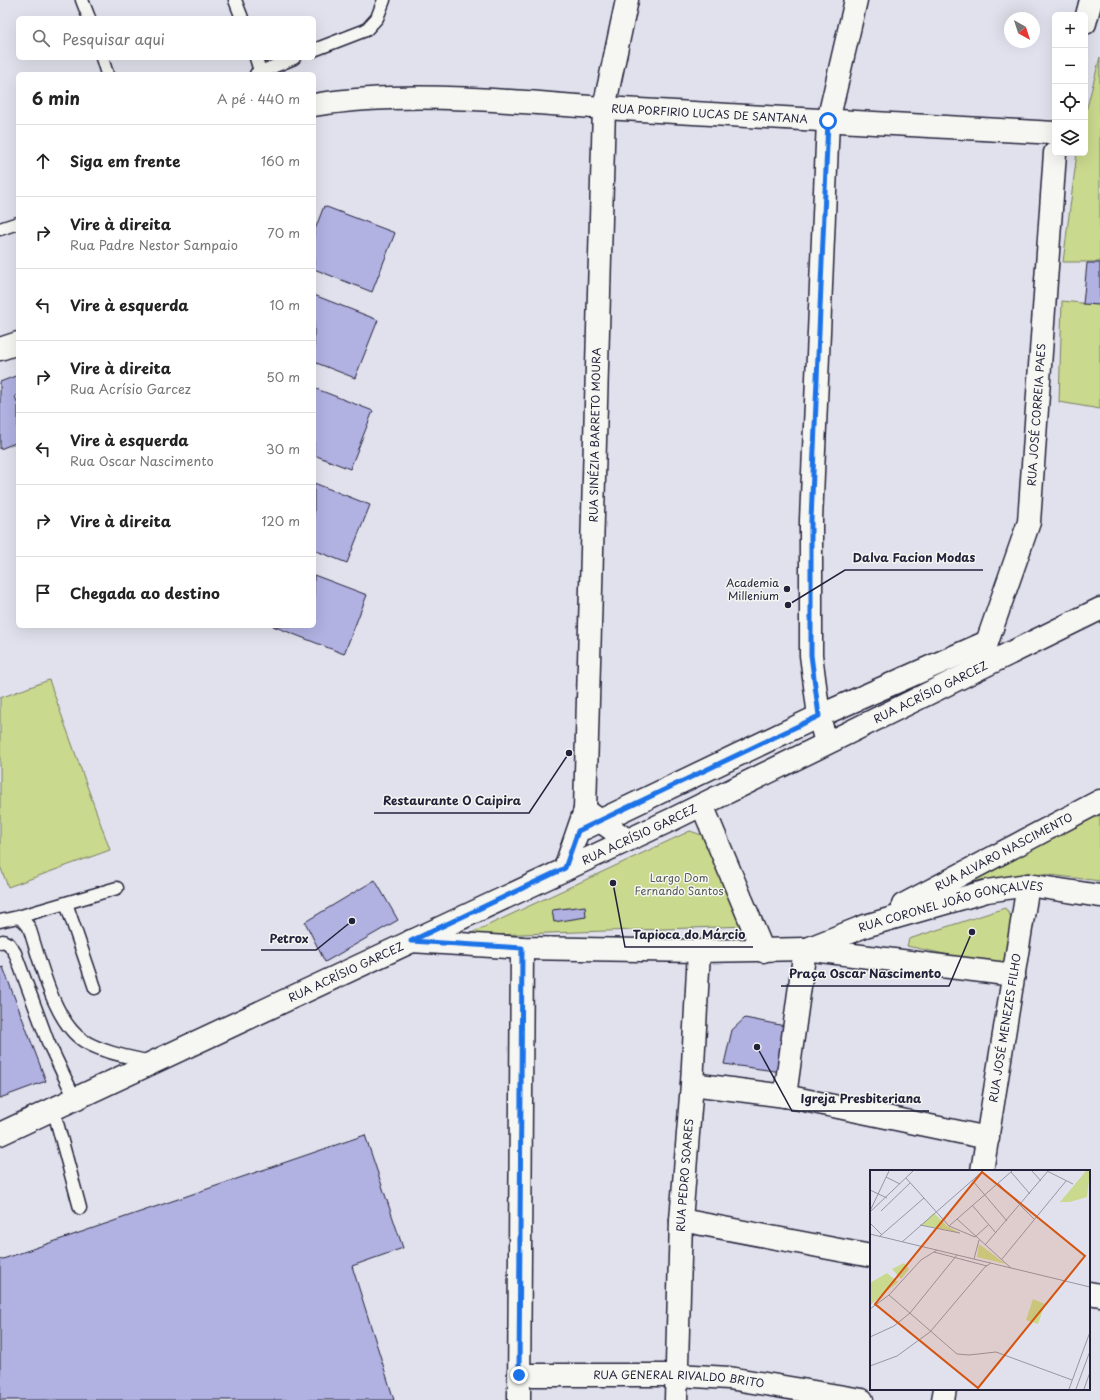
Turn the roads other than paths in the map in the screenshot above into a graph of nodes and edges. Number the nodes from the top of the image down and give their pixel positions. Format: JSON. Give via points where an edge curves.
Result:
{"nodes":[{"id":1,"x":82,"y":0,"type":"edge"},
{"id":2,"x":235,"y":0,"type":"edge"},
{"id":3,"x":384,"y":0,"type":"edge"},
{"id":4,"x":627,"y":0,"type":"edge"},
{"id":5,"x":856,"y":0,"type":"edge"},
{"id":6,"x":1092,"y":0,"type":"edge"},
{"id":7,"x":1088,"y":13,"type":"edge"},
{"id":8,"x":87,"y":16,"type":"edge"},
{"id":9,"x":241,"y":16,"type":"edge"},
{"id":10,"x":316,"y":49,"type":"edge"},
{"id":11,"x":103,"y":60,"type":"edge"},
{"id":12,"x":256,"y":60,"type":"edge"},
{"id":13,"x":289,"y":60,"type":"edge"},
{"id":14,"x":107,"y":72,"type":"edge"},
{"id":15,"x":258,"y":72,"type":"edge"},
{"id":16,"x":316,"y":105,"type":"edge"},
{"id":17,"x":604,"y":108,"type":"junction"},
{"id":18,"x":828,"y":121,"type":"junction"},
{"id":19,"x":1052,"y":133,"type":"edge"},
{"id":20,"x":1055,"y":156,"type":"edge"},
{"id":21,"x":16,"y":224,"type":"edge"},
{"id":22,"x":0,"y":229,"type":"edge"},
{"id":23,"x":16,"y":344,"type":"edge"},
{"id":24,"x":0,"y":349,"type":"edge"},
{"id":25,"x":1100,"y":609,"type":"edge"},
{"id":26,"x":987,"y":642,"type":"junction"},
{"id":27,"x":978,"y":668,"type":"junction"},
{"id":28,"x":819,"y":716,"type":"junction"},
{"id":29,"x":826,"y":743,"type":"junction"},
{"id":30,"x":1100,"y":801,"type":"edge"},
{"id":31,"x":702,"y":805,"type":"junction"},
{"id":32,"x":592,"y":816,"type":"junction"},
{"id":33,"x":627,"y":840,"type":"junction"},
{"id":34,"x":565,"y":868,"type":"junction"},
{"id":35,"x":1028,"y":885,"type":"junction"},
{"id":36,"x":117,"y":888,"type":"dead end"},
{"id":37,"x":1100,"y":896,"type":"edge"},
{"id":38,"x":66,"y":903,"type":"junction"},
{"id":39,"x":18,"y":917,"type":"junction"},
{"id":40,"x":0,"y":921,"type":"edge"},
{"id":41,"x":865,"y":926,"type":"junction"},
{"id":42,"x":411,"y":941,"type":"junction"},
{"id":43,"x":0,"y":942,"type":"edge"},
{"id":44,"x":522,"y":948,"type":"junction"},
{"id":45,"x":805,"y":949,"type":"junction"},
{"id":46,"x":699,"y":951,"type":"junction"},
{"id":47,"x":763,"y":951,"type":"junction"},
{"id":48,"x":1014,"y":975,"type":"junction"},
{"id":49,"x":95,"y":988,"type":"dead end"},
{"id":50,"x":154,"y":1062,"type":"junction"},
{"id":51,"x":692,"y":1084,"type":"junction"},
{"id":52,"x":785,"y":1096,"type":"junction"},
{"id":53,"x":76,"y":1099,"type":"junction"},
{"id":54,"x":53,"y":1108,"type":"junction"},
{"id":55,"x":0,"y":1134,"type":"edge"},
{"id":56,"x":988,"y":1138,"type":"junction"},
{"id":57,"x":982,"y":1170,"type":"edge"},
{"id":58,"x":80,"y":1208,"type":"dead end"},
{"id":59,"x":681,"y":1220,"type":"junction"},
{"id":60,"x":870,"y":1256,"type":"edge"},
{"id":61,"x":1090,"y":1293,"type":"edge"},
{"id":62,"x":1100,"y":1294,"type":"edge"},
{"id":63,"x":519,"y":1375,"type":"junction"},
{"id":64,"x":677,"y":1375,"type":"junction"},
{"id":65,"x":945,"y":1390,"type":"edge"},
{"id":66,"x":519,"y":1400,"type":"edge"},
{"id":67,"x":676,"y":1400,"type":"edge"},
{"id":68,"x":862,"y":1400,"type":"edge"},
{"id":69,"x":943,"y":1400,"type":"edge"}],
"edges":[{"from":1,"to":8,"type":"lane"},
{"from":2,"to":9,"type":"lane"},
{"from":3,"to":10,"type":"lane","via":[[377,18],[366,30]]},
{"from":4,"to":17,"type":"street","name":"RUA SINÉZIA BARRETO MOURA"},
{"from":5,"to":18,"type":"street"},
{"from":6,"to":7,"type":"street"},
{"from":11,"to":14,"type":"lane"},
{"from":12,"to":15,"type":"lane"},
{"from":13,"to":15,"type":"lane"},
{"from":16,"to":17,"type":"street","name":"RUA PORFIRIO LUCAS DE SANTANA","via":[[346,99],[469,98]]},
{"from":17,"to":18,"type":"street","name":"RUA PORFIRIO LUCAS DE SANTANA"},
{"from":17,"to":32,"type":"street","name":"RUA SINÉZIA BARRETO MOURA"},
{"from":18,"to":19,"type":"street","name":"RUA PORFIRIO LUCAS DE SANTANA"},
{"from":18,"to":28,"type":"street","via":[[811,520],[811,655]]},
{"from":20,"to":26,"type":"street","name":"RUA JOSÉ CORREIA PAES","via":[[1030,516]]},
{"from":21,"to":22,"type":"lane"},
{"from":23,"to":24,"type":"street"},
{"from":25,"to":27,"type":"street","name":"RUA ACRÍSIO GARCEZ"},
{"from":26,"to":27,"type":"street","name":"RUA JOSÉ CORREIA PAES"},
{"from":26,"to":28,"type":"street"},
{"from":27,"to":29,"type":"street","name":"RUA ACRÍSIO GARCEZ"},
{"from":28,"to":29,"type":"street"},
{"from":28,"to":32,"type":"street"},
{"from":29,"to":31,"type":"street","name":"RUA ACRÍSIO GARCEZ"},
{"from":30,"to":41,"type":"street","name":"RUA ALVARO NASCIMENTO"},
{"from":31,"to":33,"type":"street","name":"RUA ACRÍSIO GARCEZ"},
{"from":31,"to":47,"type":"street"},
{"from":32,"to":33,"type":"street"},
{"from":32,"to":34,"type":"street","name":"RUA SINÉZIA BARRETO MOURA","via":[[578,831]]},
{"from":33,"to":34,"type":"street","name":"RUA ACRÍSIO GARCEZ"},
{"from":34,"to":42,"type":"street","name":"RUA ACRÍSIO GARCEZ"},
{"from":35,"to":37,"type":"street","name":"RUA CORONEL JOÃO GONÇALVES"},
{"from":35,"to":41,"type":"street","name":"RUA CORONEL JOÃO GONÇALVES","via":[[987,891]]},
{"from":35,"to":48,"type":"street","name":"RUA JOSÉ MENEZES FILHO"},
{"from":36,"to":38,"type":"lane"},
{"from":38,"to":39,"type":"lane"},
{"from":38,"to":49,"type":"lane"},
{"from":39,"to":40,"type":"lane"},
{"from":39,"to":50,"type":"lane","via":[[29,928],[56,1007],[70,1029],[84,1041],[105,1051]]},
{"from":41,"to":45,"type":"street","name":"RUA CORONEL JOÃO GONÇALVES"},
{"from":42,"to":44,"type":"street"},
{"from":42,"to":50,"type":"street","name":"RUA ACRÍSIO GARCEZ"},
{"from":43,"to":53,"type":"lane","via":[[9,944],[15,953],[48,1042]]},
{"from":44,"to":46,"type":"street"},
{"from":44,"to":63,"type":"street"},
{"from":45,"to":47,"type":"street"},
{"from":45,"to":48,"type":"street"},
{"from":45,"to":52,"type":"street"},
{"from":46,"to":47,"type":"street"},
{"from":46,"to":51,"type":"street","name":"RUA PEDRO SOARES"},
{"from":48,"to":56,"type":"street","name":"RUA JOSÉ MENEZES FILHO"},
{"from":50,"to":53,"type":"street","name":"RUA ACRÍSIO GARCEZ"},
{"from":51,"to":52,"type":"street"},
{"from":51,"to":59,"type":"street","name":"RUA PEDRO SOARES"},
{"from":52,"to":56,"type":"street"},
{"from":53,"to":54,"type":"street","name":"RUA ACRÍSIO GARCEZ"},
{"from":54,"to":55,"type":"street","name":"RUA ACRÍSIO GARCEZ"},
{"from":54,"to":58,"type":"lane"},
{"from":56,"to":57,"type":"street","name":"RUA JOSÉ MENEZES FILHO"},
{"from":59,"to":60,"type":"street"},
{"from":59,"to":64,"type":"street","name":"RUA PEDRO SOARES"},
{"from":61,"to":62,"type":"street"},
{"from":63,"to":64,"type":"street","name":"RUA GENERAL RIVALDO BRITO"},
{"from":63,"to":66,"type":"street"},
{"from":64,"to":67,"type":"street","name":"RUA PEDRO SOARES"},
{"from":64,"to":68,"type":"street","name":"RUA GENERAL RIVALDO BRITO","via":[[729,1378]]},
{"from":65,"to":69,"type":"street"}]}
